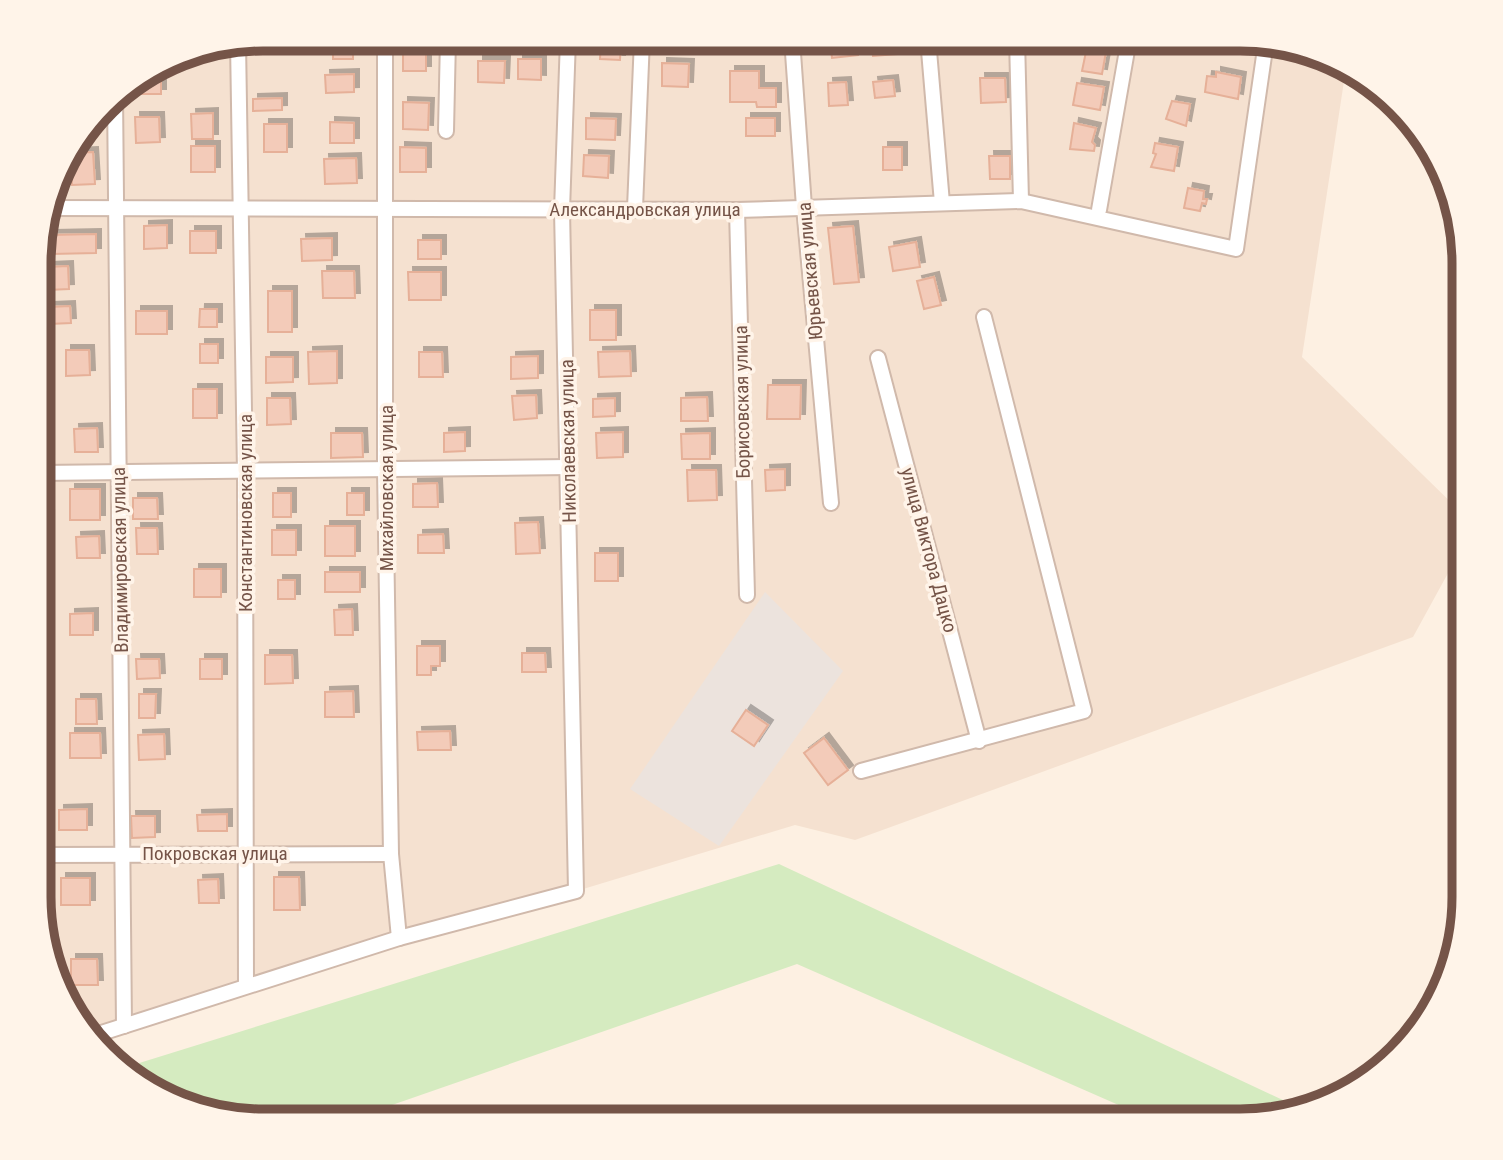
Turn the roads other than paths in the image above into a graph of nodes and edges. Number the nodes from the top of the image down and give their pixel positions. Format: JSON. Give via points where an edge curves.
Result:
{"nodes":[{"id":1,"x":385,"y":51,"type":"edge"},
{"id":2,"x":448,"y":51,"type":"edge"},
{"id":3,"x":568,"y":51,"type":"edge"},
{"id":4,"x":642,"y":51,"type":"edge"},
{"id":5,"x":793,"y":51,"type":"edge"},
{"id":6,"x":929,"y":51,"type":"edge"},
{"id":7,"x":1017,"y":51,"type":"edge"},
{"id":8,"x":1127,"y":51,"type":"edge"},
{"id":9,"x":1264,"y":52,"type":"edge"},
{"id":10,"x":238,"y":53,"type":"edge"},
{"id":11,"x":115,"y":111,"type":"edge"},
{"id":12,"x":446,"y":131,"type":"dead end"},
{"id":13,"x":1021,"y":201,"type":"junction"},
{"id":14,"x":942,"y":203,"type":"junction"},
{"id":15,"x":116,"y":206,"type":"junction"},
{"id":16,"x":241,"y":207,"type":"junction"},
{"id":17,"x":804,"y":207,"type":"junction"},
{"id":18,"x":58,"y":208,"type":"edge"},
{"id":19,"x":635,"y":208,"type":"junction"},
{"id":20,"x":737,"y":209,"type":"junction"},
{"id":21,"x":387,"y":210,"type":"junction"},
{"id":22,"x":562,"y":210,"type":"junction"},
{"id":23,"x":1099,"y":210,"type":"dead end"},
{"id":24,"x":984,"y":317,"type":"dead end"},
{"id":25,"x":878,"y":358,"type":"dead end"},
{"id":26,"x":569,"y":467,"type":"junction"},
{"id":27,"x":385,"y":469,"type":"junction"},
{"id":28,"x":118,"y":472,"type":"junction"},
{"id":29,"x":245,"y":472,"type":"junction"},
{"id":30,"x":51,"y":473,"type":"edge"},
{"id":31,"x":831,"y":503,"type":"dead end"},
{"id":32,"x":747,"y":595,"type":"dead end"},
{"id":33,"x":979,"y":741,"type":"junction"},
{"id":34,"x":861,"y":771,"type":"dead end"},
{"id":35,"x":245,"y":852,"type":"junction"},
{"id":36,"x":123,"y":853,"type":"junction"},
{"id":37,"x":391,"y":854,"type":"junction"},
{"id":38,"x":51,"y":855,"type":"edge"},
{"id":39,"x":399,"y":937,"type":"junction"},
{"id":40,"x":246,"y":984,"type":"junction"},
{"id":41,"x":124,"y":1026,"type":"junction"},
{"id":42,"x":101,"y":1033,"type":"edge"}],
"edges":[{"from":1,"to":21,"type":"street","name":"Михайловская улица"},
{"from":2,"to":12,"type":"street"},
{"from":3,"to":22,"type":"street","name":"Николаевская улица"},
{"from":4,"to":19,"type":"street"},
{"from":5,"to":17,"type":"street","name":"Юрьевская улица"},
{"from":6,"to":14,"type":"street"},
{"from":7,"to":13,"type":"street"},
{"from":8,"to":23,"type":"street"},
{"from":9,"to":13,"type":"street","name":"Александровская улица","via":[[1236,249]]},
{"from":10,"to":16,"type":"street","name":"Константиновская улица"},
{"from":11,"to":15,"type":"street","name":"Владимировская улица"},
{"from":13,"to":14,"type":"street","name":"Александровская улица"},
{"from":14,"to":17,"type":"street","name":"Александровская улица"},
{"from":15,"to":16,"type":"street","name":"Александровская улица"},
{"from":15,"to":18,"type":"street","name":"Александровская улица"},
{"from":15,"to":28,"type":"street","name":"Владимировская улица"},
{"from":16,"to":21,"type":"street","name":"Александровская улица"},
{"from":16,"to":29,"type":"street","name":"Константиновская улица"},
{"from":17,"to":20,"type":"street","name":"Александровская улица"},
{"from":17,"to":31,"type":"street","name":"Юрьевская улица"},
{"from":19,"to":20,"type":"street","name":"Александровская улица"},
{"from":19,"to":22,"type":"street","name":"Александровская улица"},
{"from":20,"to":32,"type":"street","name":"Борисовская улица"},
{"from":21,"to":22,"type":"street","name":"Александровская улица"},
{"from":21,"to":27,"type":"street","name":"Михайловская улица"},
{"from":22,"to":26,"type":"street","name":"Николаевская улица"},
{"from":24,"to":33,"type":"street","via":[[1084,711]]},
{"from":25,"to":33,"type":"street","name":"улица Виктора Дацко"},
{"from":26,"to":27,"type":"street"},
{"from":26,"to":39,"type":"street","name":"Николаевская улица","via":[[576,891]]},
{"from":27,"to":29,"type":"street"},
{"from":27,"to":37,"type":"street","name":"Михайловская улица"},
{"from":28,"to":29,"type":"street"},
{"from":28,"to":30,"type":"street"},
{"from":28,"to":36,"type":"street","name":"Владимировская улица"},
{"from":29,"to":35,"type":"street","name":"Константиновская улица"},
{"from":33,"to":34,"type":"street"},
{"from":35,"to":36,"type":"street","name":"Покровская улица"},
{"from":35,"to":37,"type":"street","name":"Покровская улица"},
{"from":35,"to":40,"type":"street","name":"Константиновская улица"},
{"from":36,"to":38,"type":"street","name":"Покровская улица"},
{"from":36,"to":41,"type":"street","name":"Владимировская улица"},
{"from":37,"to":39,"type":"street","name":"Михайловская улица"},
{"from":39,"to":40,"type":"street"},
{"from":40,"to":41,"type":"street"},
{"from":41,"to":42,"type":"street"}]}
